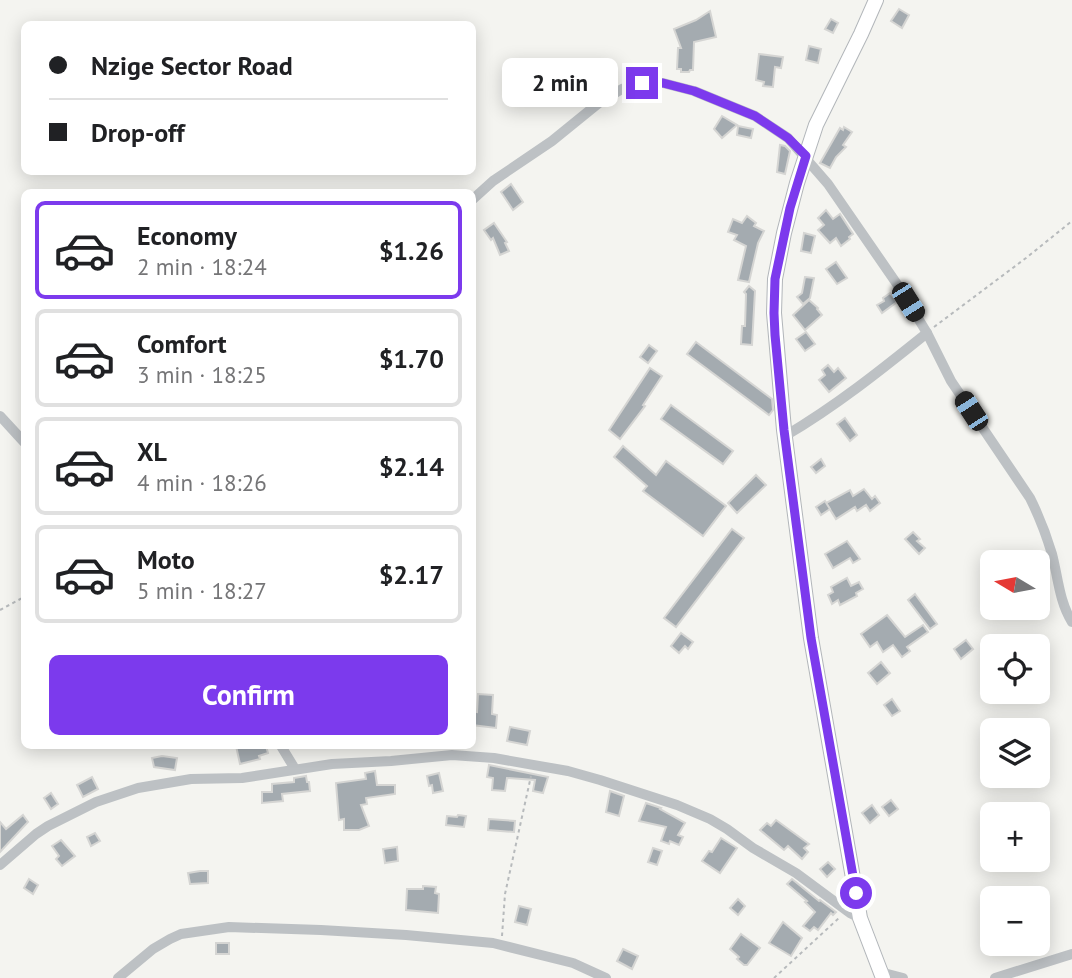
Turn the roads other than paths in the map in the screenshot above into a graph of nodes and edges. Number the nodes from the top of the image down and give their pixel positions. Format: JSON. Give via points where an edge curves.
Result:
{"nodes":[{"id":1,"x":876,"y":0,"type":"edge"},
{"id":2,"x":806,"y":156,"type":"junction"},
{"id":3,"x":476,"y":197,"type":"edge"},
{"id":4,"x":927,"y":333,"type":"junction"},
{"id":5,"x":0,"y":416,"type":"edge"},
{"id":6,"x":785,"y":436,"type":"junction"},
{"id":7,"x":21,"y":439,"type":"edge"},
{"id":8,"x":1072,"y":622,"type":"edge"},
{"id":9,"x":283,"y":749,"type":"edge"},
{"id":10,"x":295,"y":769,"type":"junction"},
{"id":11,"x":0,"y":865,"type":"edge"},
{"id":12,"x":853,"y":915,"type":"junction"},
{"id":13,"x":1072,"y":954,"type":"edge"},
{"id":14,"x":882,"y":975,"type":"edge"},
{"id":15,"x":118,"y":978,"type":"edge"},
{"id":16,"x":606,"y":978,"type":"edge"},
{"id":17,"x":903,"y":978,"type":"edge"},
{"id":18,"x":995,"y":978,"type":"edge"}],
"edges":[{"from":1,"to":2,"type":"main road","via":[[816,125]]},
{"from":2,"to":3,"type":"street","via":[[755,116],[694,91],[642,83],[600,102]]},
{"from":2,"to":4,"type":"street"},
{"from":2,"to":6,"type":"main road","via":[[775,279]]},
{"from":4,"to":6,"type":"street","via":[[849,395]]},
{"from":4,"to":8,"type":"street","via":[[951,382],[1039,515]]},
{"from":5,"to":7,"type":"street"},
{"from":6,"to":12,"type":"main road"},
{"from":9,"to":10,"type":"street"},
{"from":10,"to":11,"type":"street","via":[[242,778],[191,779],[121,793],[36,834]]},
{"from":10,"to":12,"type":"street","via":[[452,755],[568,771],[710,819]]},
{"from":12,"to":14,"type":"main road"},
{"from":13,"to":18,"type":"street"},
{"from":14,"to":17,"type":"street"},
{"from":15,"to":16,"type":"street","via":[[170,939],[229,927],[406,934],[501,945],[573,963]]}]}
